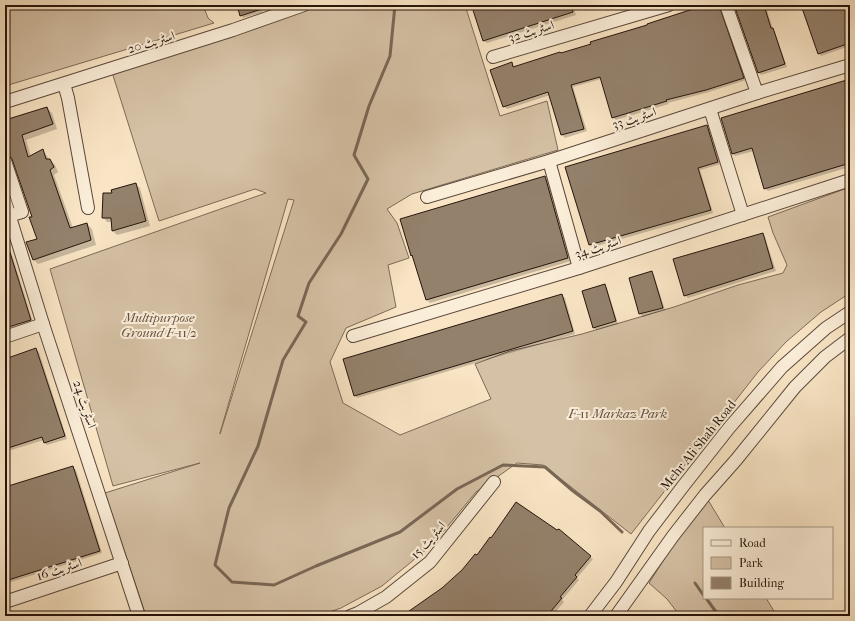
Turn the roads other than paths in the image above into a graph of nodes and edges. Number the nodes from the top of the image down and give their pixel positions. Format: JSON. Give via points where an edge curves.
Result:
{"nodes":[{"id":1,"x":304,"y":5,"type":"edge"},
{"id":2,"x":669,"y":5,"type":"edge"},
{"id":3,"x":726,"y":5,"type":"edge"},
{"id":4,"x":493,"y":57,"type":"dead end"},
{"id":5,"x":850,"y":65,"type":"edge"},
{"id":6,"x":64,"y":84,"type":"junction"},
{"id":7,"x":757,"y":93,"type":"junction"},
{"id":8,"x":5,"y":102,"type":"edge"},
{"id":9,"x":710,"y":108,"type":"junction"},
{"id":10,"x":5,"y":161,"type":"edge"},
{"id":11,"x":549,"y":161,"type":"junction"},
{"id":12,"x":850,"y":180,"type":"edge"},
{"id":13,"x":426,"y":197,"type":"dead end"},
{"id":14,"x":5,"y":201,"type":"edge"},
{"id":15,"x":88,"y":208,"type":"dead end"},
{"id":16,"x":744,"y":214,"type":"junction"},
{"id":17,"x":7,"y":216,"type":"edge"},
{"id":18,"x":579,"y":268,"type":"junction"},
{"id":19,"x":850,"y":312,"type":"edge"},
{"id":20,"x":44,"y":324,"type":"junction"},
{"id":21,"x":353,"y":336,"type":"dead end"},
{"id":22,"x":5,"y":337,"type":"edge"},
{"id":23,"x":850,"y":338,"type":"edge"},
{"id":24,"x":494,"y":482,"type":"dead end"},
{"id":25,"x":122,"y":563,"type":"junction"},
{"id":26,"x":5,"y":602,"type":"edge"},
{"id":27,"x":139,"y":616,"type":"edge"},
{"id":28,"x":350,"y":616,"type":"edge"},
{"id":29,"x":590,"y":616,"type":"edge"},
{"id":30,"x":616,"y":616,"type":"edge"}],
"edges":[{"from":1,"to":6,"type":"street","name":"اسٹریٹ 20"},
{"from":2,"to":4,"type":"street","name":"اسٹریٹ 32"},
{"from":3,"to":7,"type":"street"},
{"from":5,"to":7,"type":"street","name":"اسٹریٹ 33"},
{"from":6,"to":8,"type":"street","name":"اسٹریٹ 20"},
{"from":6,"to":15,"type":"street"},
{"from":7,"to":9,"type":"street","name":"اسٹریٹ 33"},
{"from":9,"to":11,"type":"street","name":"اسٹریٹ 33"},
{"from":9,"to":16,"type":"street"},
{"from":10,"to":17,"type":"street","via":[[22,212]]},
{"from":11,"to":13,"type":"street","name":"اسٹریٹ 33"},
{"from":11,"to":18,"type":"street"},
{"from":12,"to":16,"type":"street","name":"اسٹریٹ 34"},
{"from":14,"to":17,"type":"street","name":"اسٹریٹ 24"},
{"from":16,"to":18,"type":"street","name":"اسٹریٹ 34"},
{"from":17,"to":20,"type":"street","name":"اسٹریٹ 24"},
{"from":18,"to":21,"type":"street","name":"اسٹریٹ 34"},
{"from":19,"to":29,"type":"street","name":"Mehr Ali Shah Road","via":[[826,328],[782,367],[729,428],[649,531]]},
{"from":20,"to":22,"type":"street"},
{"from":20,"to":25,"type":"street","name":"اسٹریٹ 24"},
{"from":23,"to":30,"type":"street","via":[[825,356],[795,387],[705,495]]},
{"from":24,"to":28,"type":"street","name":"اسٹریٹ 15","via":[[430,562],[386,597]]},
{"from":25,"to":26,"type":"street","name":"اسٹریٹ 16"},
{"from":25,"to":27,"type":"street","name":"اسٹریٹ 24"}]}
